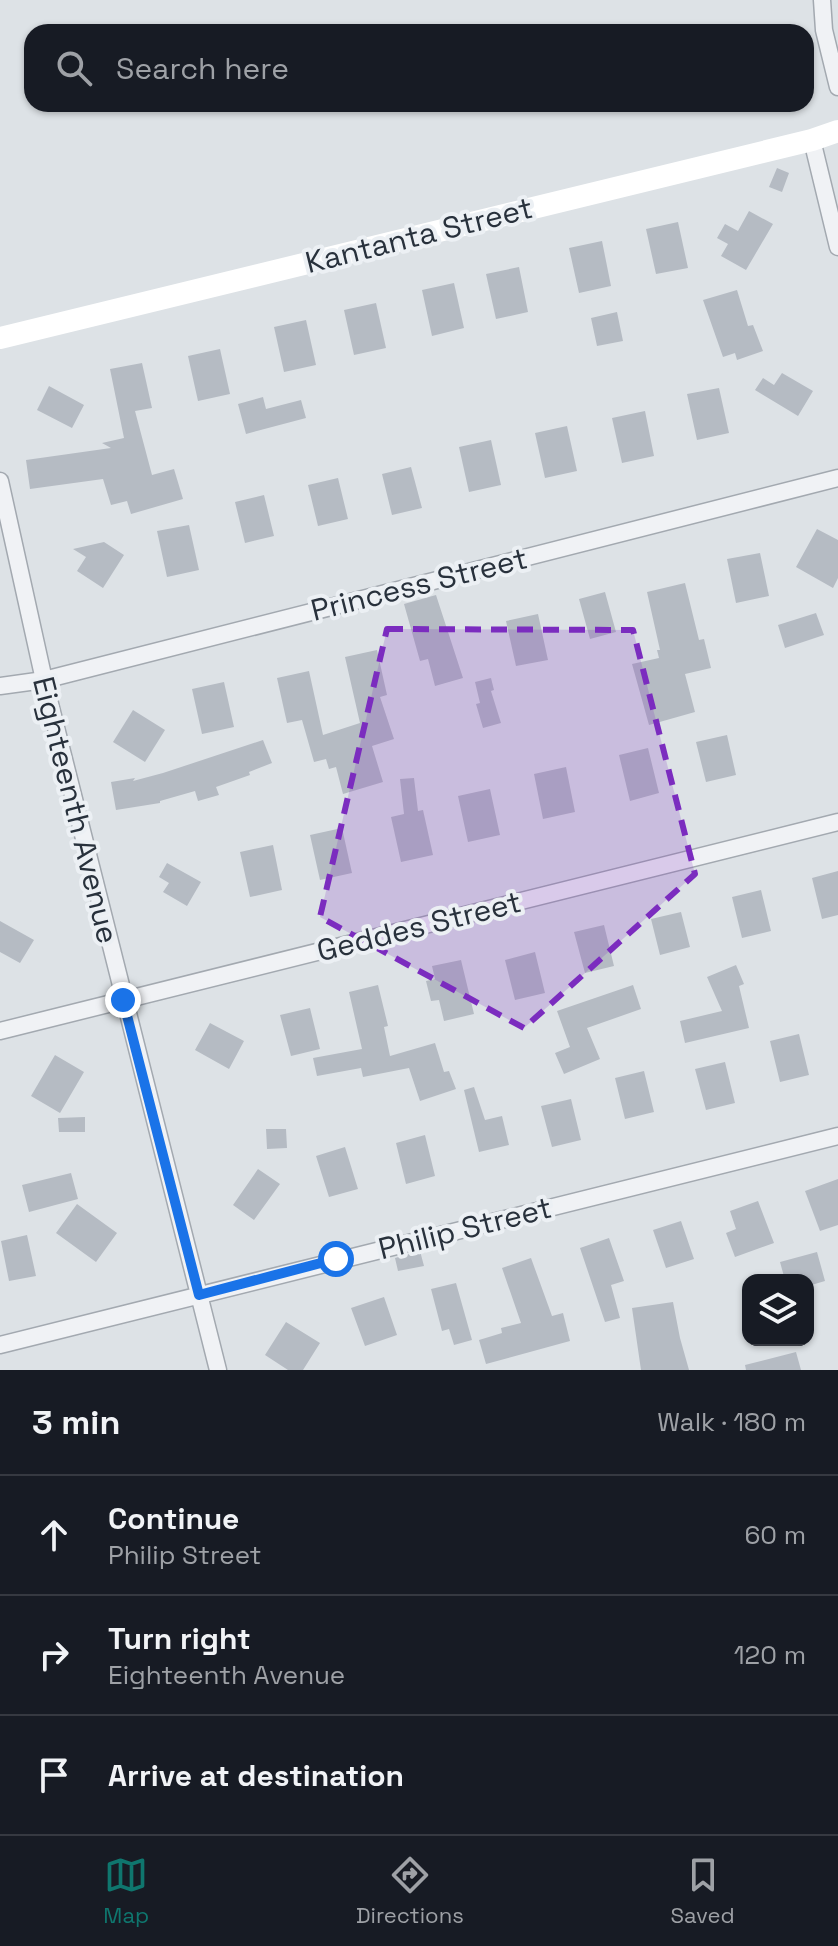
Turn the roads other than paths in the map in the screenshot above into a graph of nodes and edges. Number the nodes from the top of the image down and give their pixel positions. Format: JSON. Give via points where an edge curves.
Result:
{"nodes":[{"id":1,"x":822,"y":0,"type":"edge"},
{"id":2,"x":838,"y":87,"type":"edge"},
{"id":3,"x":838,"y":131,"type":"edge"},
{"id":4,"x":812,"y":140,"type":"junction"},
{"id":5,"x":838,"y":247,"type":"edge"},
{"id":6,"x":0,"y":338,"type":"edge"},
{"id":7,"x":838,"y":478,"type":"edge"},
{"id":8,"x":0,"y":481,"type":"edge"},
{"id":9,"x":44,"y":680,"type":"junction"},
{"id":10,"x":0,"y":686,"type":"edge"},
{"id":11,"x":838,"y":822,"type":"edge"},
{"id":12,"x":123,"y":1000,"type":"junction"},
{"id":13,"x":0,"y":1031,"type":"edge"},
{"id":14,"x":838,"y":1136,"type":"edge"},
{"id":15,"x":199,"y":1295,"type":"junction"},
{"id":16,"x":0,"y":1345,"type":"edge"},
{"id":17,"x":218,"y":1370,"type":"edge"}],
"edges":[{"from":1,"to":2,"type":"street"},
{"from":3,"to":4,"type":"street","name":"Kantanta Street"},
{"from":4,"to":5,"type":"street"},
{"from":4,"to":6,"type":"street","name":"Kantanta Street"},
{"from":7,"to":9,"type":"street","name":"Princess Street"},
{"from":8,"to":9,"type":"street","name":"Eighteenth Avenue"},
{"from":9,"to":10,"type":"street","name":"Princess Street"},
{"from":9,"to":12,"type":"street","name":"Eighteenth Avenue"},
{"from":11,"to":12,"type":"street","name":"Geddes Street"},
{"from":12,"to":13,"type":"street","name":"Geddes Street"},
{"from":12,"to":15,"type":"street","name":"Eighteenth Avenue"},
{"from":14,"to":15,"type":"street","name":"Philip Street"},
{"from":15,"to":16,"type":"street","name":"Philip Street"},
{"from":15,"to":17,"type":"street","name":"Eighteenth Avenue"}]}
